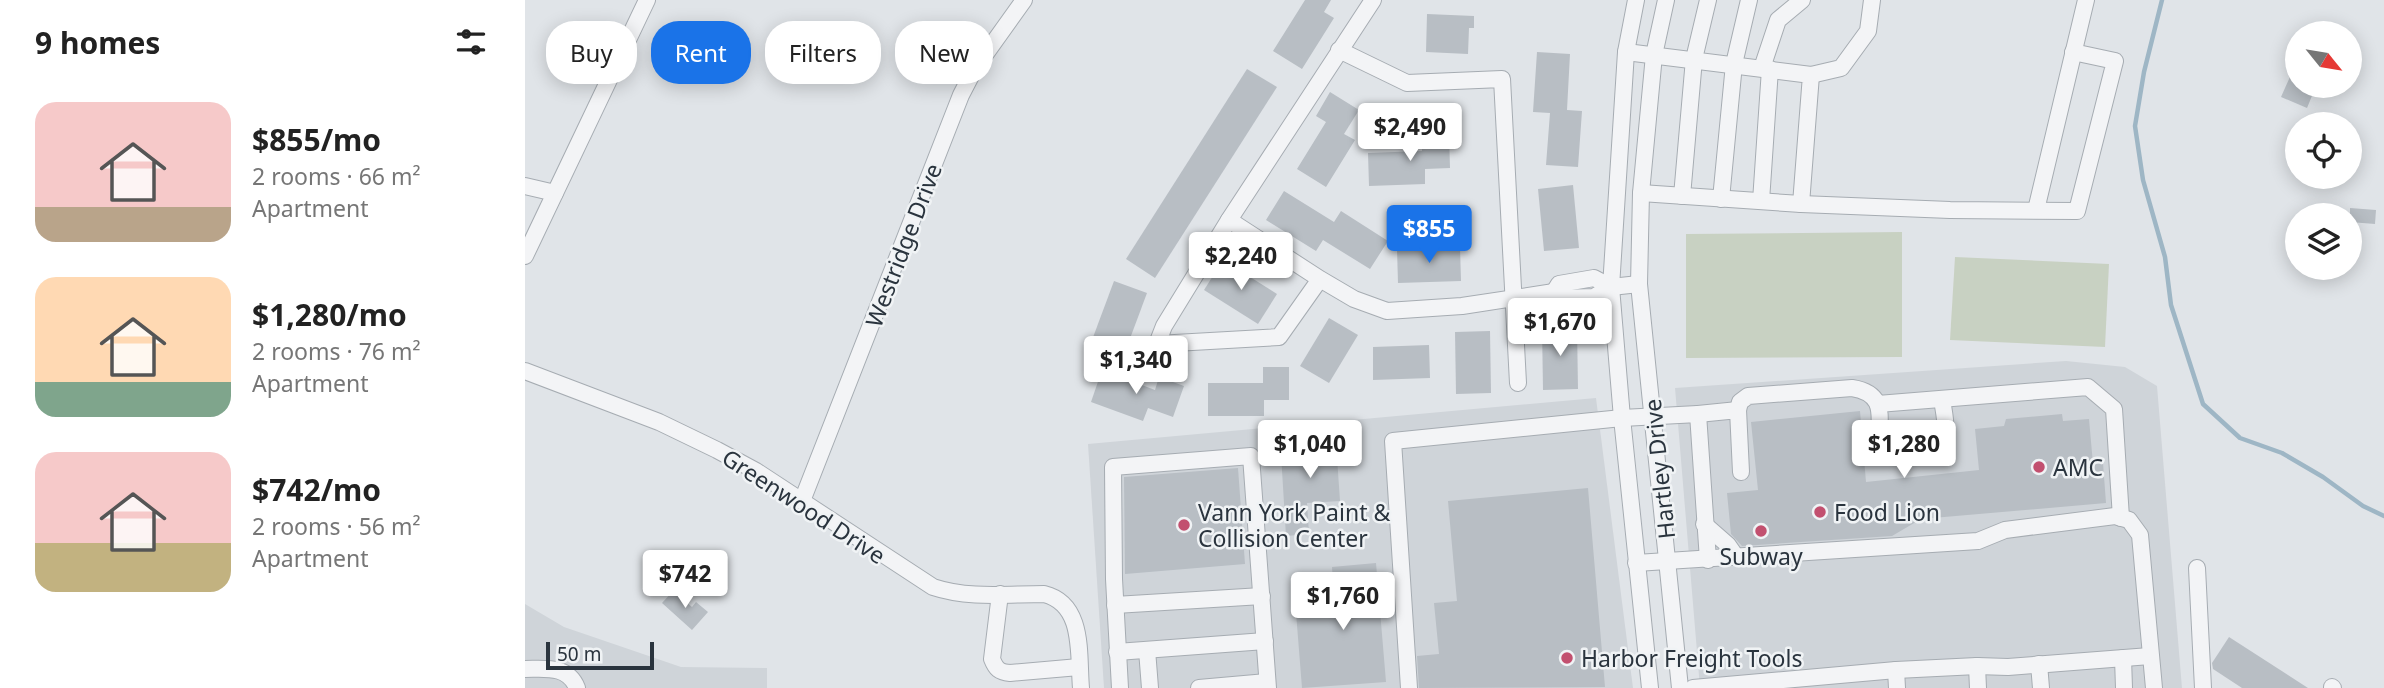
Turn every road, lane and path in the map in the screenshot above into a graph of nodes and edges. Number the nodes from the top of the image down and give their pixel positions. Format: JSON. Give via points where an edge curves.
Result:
{"nodes":[{"id":1,"x":647,"y":0,"type":"edge"},
{"id":2,"x":1024,"y":0,"type":"edge"},
{"id":3,"x":1373,"y":0,"type":"edge"},
{"id":4,"x":1636,"y":0,"type":"edge"},
{"id":5,"x":1666,"y":0,"type":"edge"},
{"id":6,"x":1708,"y":0,"type":"edge"},
{"id":7,"x":1749,"y":0,"type":"edge"},
{"id":8,"x":1802,"y":0,"type":"edge"},
{"id":9,"x":1872,"y":0,"type":"edge"},
{"id":10,"x":2086,"y":0,"type":"edge"},
{"id":11,"x":1339,"y":50,"type":"junction"},
{"id":12,"x":1626,"y":52,"type":"junction"},
{"id":13,"x":2073,"y":52,"type":"junction"},
{"id":14,"x":1654,"y":55,"type":"junction"},
{"id":15,"x":1694,"y":59,"type":"junction"},
{"id":16,"x":1734,"y":64,"type":"junction"},
{"id":17,"x":1766,"y":69,"type":"junction"},
{"id":18,"x":1811,"y":75,"type":"junction"},
{"id":19,"x":525,"y":186,"type":"edge"},
{"id":20,"x":555,"y":193,"type":"junction"},
{"id":21,"x":1641,"y":193,"type":"junction"},
{"id":22,"x":1682,"y":196,"type":"junction"},
{"id":23,"x":1721,"y":198,"type":"junction"},
{"id":24,"x":1761,"y":201,"type":"junction"},
{"id":25,"x":1801,"y":204,"type":"junction"},
{"id":26,"x":2036,"y":211,"type":"junction"},
{"id":27,"x":1229,"y":220,"type":"junction"},
{"id":28,"x":525,"y":256,"type":"edge"},
{"id":29,"x":1320,"y":279,"type":"junction"},
{"id":30,"x":1639,"y":284,"type":"junction"},
{"id":31,"x":1611,"y":287,"type":"junction"},
{"id":32,"x":1512,"y":298,"type":"junction"},
{"id":33,"x":525,"y":371,"type":"edge"},
{"id":34,"x":1518,"y":383,"type":"dead end"},
{"id":35,"x":1942,"y":399,"type":"junction"},
{"id":36,"x":1878,"y":404,"type":"junction"},
{"id":37,"x":1738,"y":410,"type":"junction"},
{"id":38,"x":1698,"y":414,"type":"junction"},
{"id":39,"x":1654,"y":417,"type":"junction"},
{"id":40,"x":1622,"y":418,"type":"junction"},
{"id":41,"x":1741,"y":472,"type":"dead end"},
{"id":42,"x":802,"y":501,"type":"junction"},
{"id":43,"x":2121,"y":518,"type":"junction"},
{"id":44,"x":1704,"y":524,"type":"junction"},
{"id":45,"x":1737,"y":558,"type":"junction"},
{"id":46,"x":1708,"y":560,"type":"junction"},
{"id":47,"x":1668,"y":562,"type":"junction"},
{"id":48,"x":1636,"y":563,"type":"junction"},
{"id":49,"x":2197,"y":568,"type":"dead end"},
{"id":50,"x":1000,"y":594,"type":"junction"},
{"id":51,"x":1262,"y":596,"type":"junction"},
{"id":52,"x":1115,"y":606,"type":"junction"},
{"id":53,"x":1265,"y":641,"type":"junction"},
{"id":54,"x":1147,"y":650,"type":"junction"},
{"id":55,"x":1117,"y":652,"type":"junction"},
{"id":56,"x":2150,"y":656,"type":"junction"},
{"id":57,"x":2123,"y":658,"type":"junction"},
{"id":58,"x":2039,"y":664,"type":"junction"},
{"id":59,"x":1976,"y":666,"type":"junction"},
{"id":60,"x":1079,"y":667,"type":"junction"},
{"id":61,"x":525,"y":669,"type":"edge"},
{"id":62,"x":1896,"y":670,"type":"junction"},
{"id":63,"x":1855,"y":681,"type":"edge"},
{"id":64,"x":1790,"y":684,"type":"edge"},
{"id":65,"x":1268,"y":685,"type":"edge"},
{"id":66,"x":1737,"y":686,"type":"edge"},
{"id":67,"x":577,"y":688,"type":"edge"},
{"id":68,"x":1081,"y":688,"type":"edge"},
{"id":69,"x":1120,"y":688,"type":"edge"},
{"id":70,"x":1150,"y":688,"type":"edge"},
{"id":71,"x":1199,"y":688,"type":"edge"},
{"id":72,"x":1409,"y":688,"type":"edge"},
{"id":73,"x":1650,"y":688,"type":"edge"},
{"id":74,"x":1680,"y":688,"type":"edge"},
{"id":75,"x":1693,"y":688,"type":"edge"},
{"id":76,"x":1897,"y":688,"type":"edge"},
{"id":77,"x":1978,"y":688,"type":"edge"},
{"id":78,"x":2041,"y":688,"type":"edge"},
{"id":79,"x":2124,"y":688,"type":"edge"},
{"id":80,"x":2154,"y":688,"type":"edge"},
{"id":81,"x":2203,"y":688,"type":"edge"}],
"edges":[{"from":1,"to":20,"type":"street"},
{"from":2,"to":42,"type":"street","name":"Westridge Drive","via":[[961,94]]},
{"from":3,"to":11,"type":"street"},
{"from":4,"to":12,"type":"street","name":"Hartley Drive"},
{"from":5,"to":14,"type":"street","name":"Hartley Drive"},
{"from":6,"to":15,"type":"street"},
{"from":7,"to":16,"type":"street"},
{"from":8,"to":17,"type":"street","via":[[1779,20]]},
{"from":9,"to":18,"type":"street","via":[[1868,31],[1841,68]]},
{"from":10,"to":13,"type":"street"},
{"from":11,"to":27,"type":"street"},
{"from":11,"to":32,"type":"street","via":[[1407,83],[1502,79]]},
{"from":12,"to":14,"type":"street"},
{"from":12,"to":31,"type":"street","name":"Hartley Drive"},
{"from":13,"to":26,"type":"street"},
{"from":13,"to":26,"type":"street","via":[[2115,61],[2077,211]]},
{"from":14,"to":15,"type":"street"},
{"from":14,"to":21,"type":"street","name":"Hartley Drive"},
{"from":15,"to":16,"type":"street"},
{"from":15,"to":22,"type":"street"},
{"from":16,"to":17,"type":"street"},
{"from":16,"to":23,"type":"street"},
{"from":17,"to":18,"type":"street"},
{"from":17,"to":24,"type":"street"},
{"from":18,"to":25,"type":"street"},
{"from":19,"to":20,"type":"street"},
{"from":20,"to":28,"type":"street"},
{"from":21,"to":22,"type":"street"},
{"from":21,"to":30,"type":"street","name":"Hartley Drive"},
{"from":22,"to":23,"type":"street"},
{"from":23,"to":24,"type":"street"},
{"from":24,"to":25,"type":"street"},
{"from":25,"to":26,"type":"street"},
{"from":27,"to":29,"type":"street"},
{"from":27,"to":29,"type":"street","via":[[1157,344],[1279,337]]},
{"from":29,"to":32,"type":"street","via":[[1387,311]]},
{"from":30,"to":31,"type":"street"},
{"from":30,"to":39,"type":"street","name":"Hartley Drive"},
{"from":31,"to":32,"type":"street","via":[[1594,278],[1559,284],[1554,292]]},
{"from":31,"to":40,"type":"street","name":"Hartley Drive"},
{"from":32,"to":34,"type":"street"},
{"from":33,"to":42,"type":"street","name":"Greenwood Drive","via":[[659,422],[746,465]]},
{"from":35,"to":36,"type":"street"},
{"from":35,"to":36,"type":"street","via":[[1946,436],[1941,446],[1891,453],[1881,445]]},
{"from":35,"to":43,"type":"street","via":[[2088,387],[2114,410]]},
{"from":36,"to":37,"type":"street","via":[[1867,391],[1852,388],[1748,396]]},
{"from":37,"to":38,"type":"street"},
{"from":37,"to":41,"type":"street"},
{"from":38,"to":39,"type":"street"},
{"from":38,"to":44,"type":"street"},
{"from":39,"to":40,"type":"street"},
{"from":39,"to":47,"type":"street","name":"Hartley Drive"},
{"from":40,"to":48,"type":"street","name":"Hartley Drive"},
{"from":40,"to":72,"type":"street","via":[[1393,441]]},
{"from":42,"to":50,"type":"street","name":"Greenwood Drive","via":[[933,587],[969,595]]},
{"from":43,"to":45,"type":"street","via":[[2005,530],[1978,541]]},
{"from":43,"to":56,"type":"street","via":[[2129,520],[2140,535]]},
{"from":44,"to":45,"type":"street"},
{"from":44,"to":46,"type":"street"},
{"from":45,"to":46,"type":"street"},
{"from":46,"to":47,"type":"street"},
{"from":47,"to":48,"type":"street"},
{"from":47,"to":74,"type":"street","name":"Hartley Drive"},
{"from":48,"to":73,"type":"street","name":"Hartley Drive"},
{"from":49,"to":81,"type":"street"},
{"from":50,"to":60,"type":"street","name":"Greenwood Drive","via":[[1052,596],[1065,604],[1075,623]]},
{"from":50,"to":60,"type":"street","via":[[992,659],[996,668],[1010,673]]},
{"from":51,"to":52,"type":"street"},
{"from":51,"to":52,"type":"street","via":[[1251,456],[1113,467]]},
{"from":51,"to":53,"type":"street"},
{"from":52,"to":55,"type":"street"},
{"from":53,"to":54,"type":"street"},
{"from":53,"to":65,"type":"street"},
{"from":54,"to":55,"type":"street"},
{"from":54,"to":70,"type":"street"},
{"from":55,"to":69,"type":"street"},
{"from":56,"to":57,"type":"street"},
{"from":56,"to":80,"type":"street"},
{"from":57,"to":58,"type":"street"},
{"from":57,"to":79,"type":"street"},
{"from":58,"to":59,"type":"street"},
{"from":58,"to":78,"type":"street"},
{"from":59,"to":62,"type":"street"},
{"from":59,"to":77,"type":"street"},
{"from":60,"to":68,"type":"street"},
{"from":61,"to":67,"type":"street","via":[[559,669]]},
{"from":62,"to":63,"type":"street"},
{"from":62,"to":76,"type":"street"},
{"from":63,"to":64,"type":"street"},
{"from":64,"to":66,"type":"street"},
{"from":65,"to":71,"type":"street"},
{"from":66,"to":75,"type":"street"}]}
